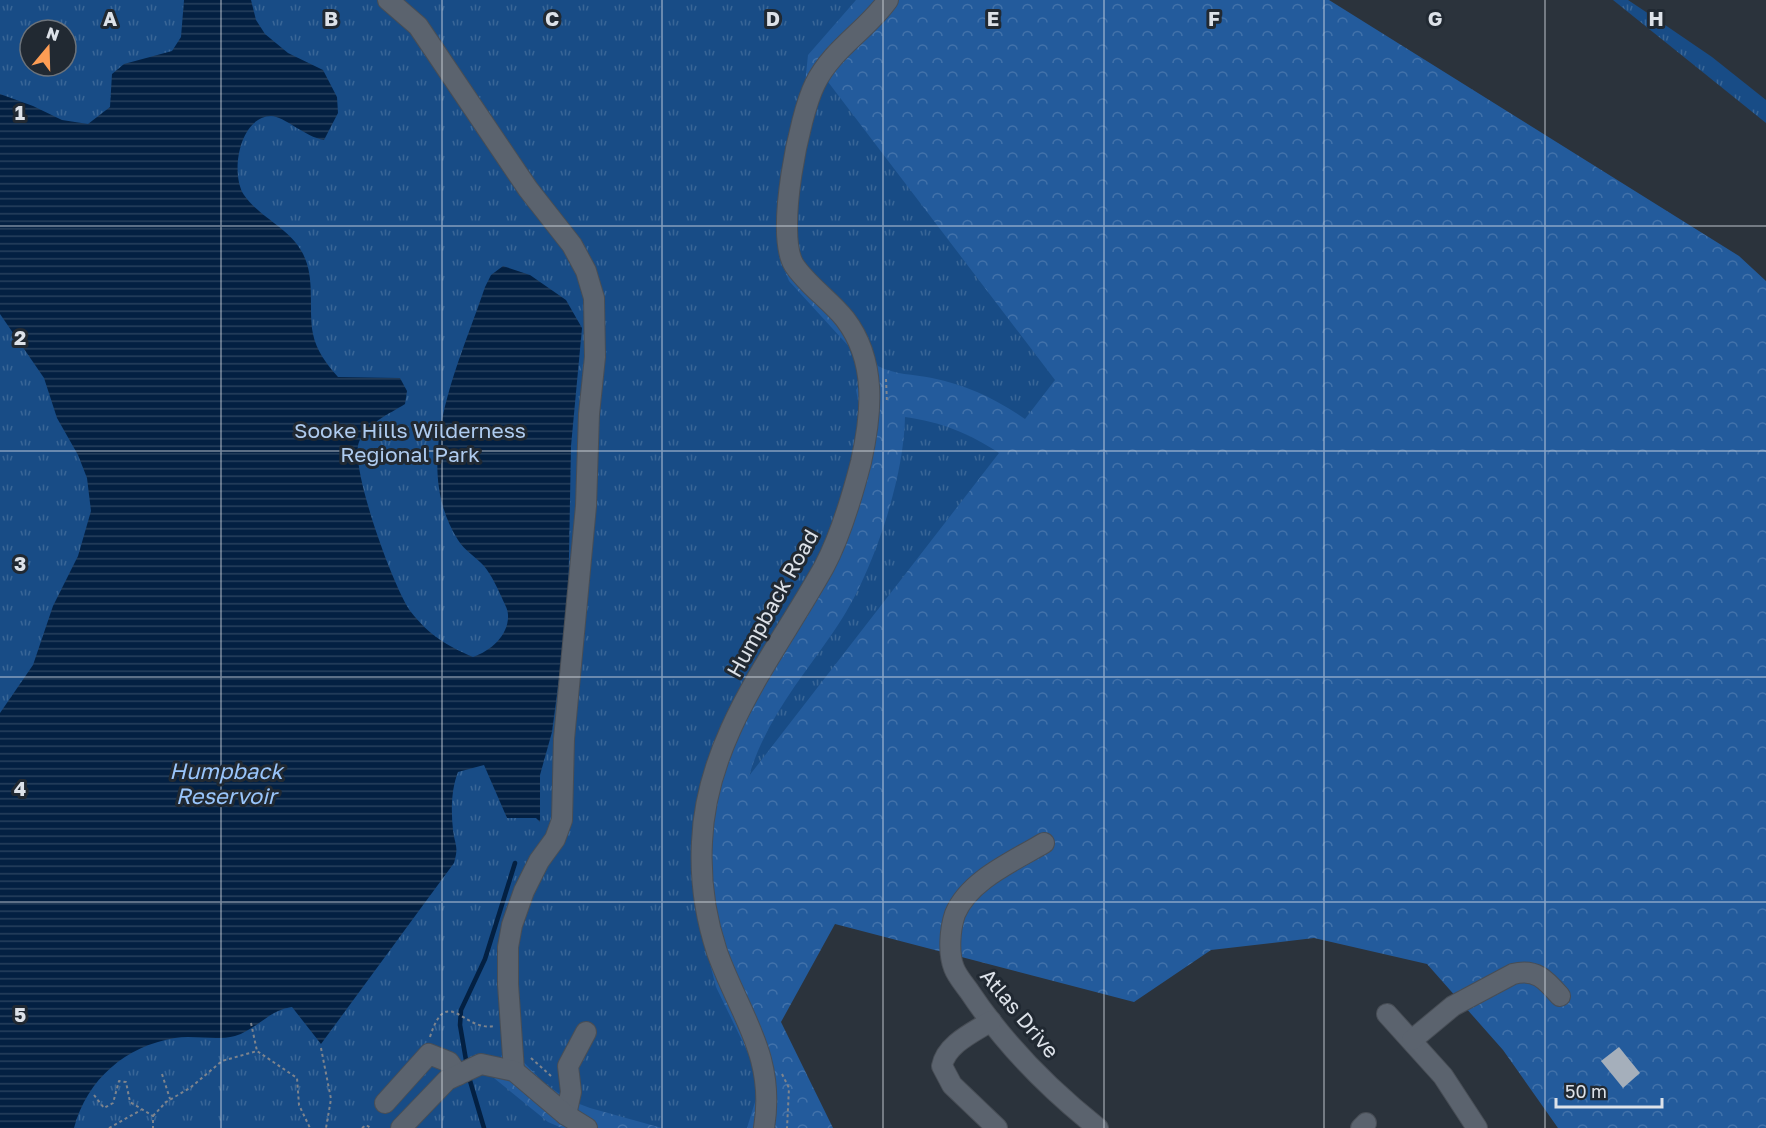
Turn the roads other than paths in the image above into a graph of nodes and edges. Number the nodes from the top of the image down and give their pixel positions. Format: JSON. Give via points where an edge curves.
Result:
{"nodes":[{"id":1,"x":388,"y":0,"type":"edge"},
{"id":2,"x":888,"y":0,"type":"edge"},
{"id":3,"x":1044,"y":843,"type":"dead end"},
{"id":4,"x":1560,"y":996,"type":"dead end"},
{"id":5,"x":1387,"y":1014,"type":"dead end"},
{"id":6,"x":991,"y":1020,"type":"junction"},
{"id":7,"x":586,"y":1032,"type":"dead end"},
{"id":8,"x":1412,"y":1040,"type":"junction"},
{"id":9,"x":514,"y":1071,"type":"junction"},
{"id":10,"x":458,"y":1075,"type":"junction"},
{"id":11,"x":385,"y":1103,"type":"dead end"},
{"id":12,"x":566,"y":1115,"type":"junction"},
{"id":13,"x":401,"y":1128,"type":"edge"},
{"id":14,"x":587,"y":1128,"type":"edge"},
{"id":15,"x":764,"y":1128,"type":"edge"},
{"id":16,"x":997,"y":1128,"type":"edge"},
{"id":17,"x":1098,"y":1128,"type":"edge"},
{"id":18,"x":1477,"y":1128,"type":"edge"}],
"edges":[{"from":1,"to":9,"type":"street","via":[[418,27],[528,189],[572,245],[594,298],[595,357],[586,517],[564,740],[562,820],[524,891],[512,926],[508,947]]},
{"from":2,"to":15,"type":"street","name":"Humpback Road","via":[[816,80],[800,129],[786,229],[786,248],[794,264],[844,318],[863,351],[869,375],[868,419],[861,459],[825,564],[751,687],[720,752],[703,815],[702,885],[707,919],[762,1059],[768,1090]]},
{"from":3,"to":6,"type":"street","name":"Atlas Drive","via":[[979,883],[956,913],[951,934],[954,968]]},
{"from":4,"to":8,"type":"street","via":[[1539,975],[1524,971],[1513,974],[1453,1006]]},
{"from":5,"to":8,"type":"street"},
{"from":6,"to":16,"type":"street","via":[[952,1047],[942,1066],[952,1085]]},
{"from":6,"to":17,"type":"street","name":"Atlas Drive","via":[[1053,1088]]},
{"from":7,"to":12,"type":"street","via":[[568,1066],[571,1092]]},
{"from":8,"to":18,"type":"street","via":[[1443,1076]]},
{"from":9,"to":10,"type":"street","via":[[481,1064]]},
{"from":9,"to":12,"type":"street"},
{"from":10,"to":11,"type":"street","via":[[449,1062],[429,1054]]},
{"from":10,"to":13,"type":"street","via":[[447,1080]]},
{"from":12,"to":14,"type":"street"}]}
